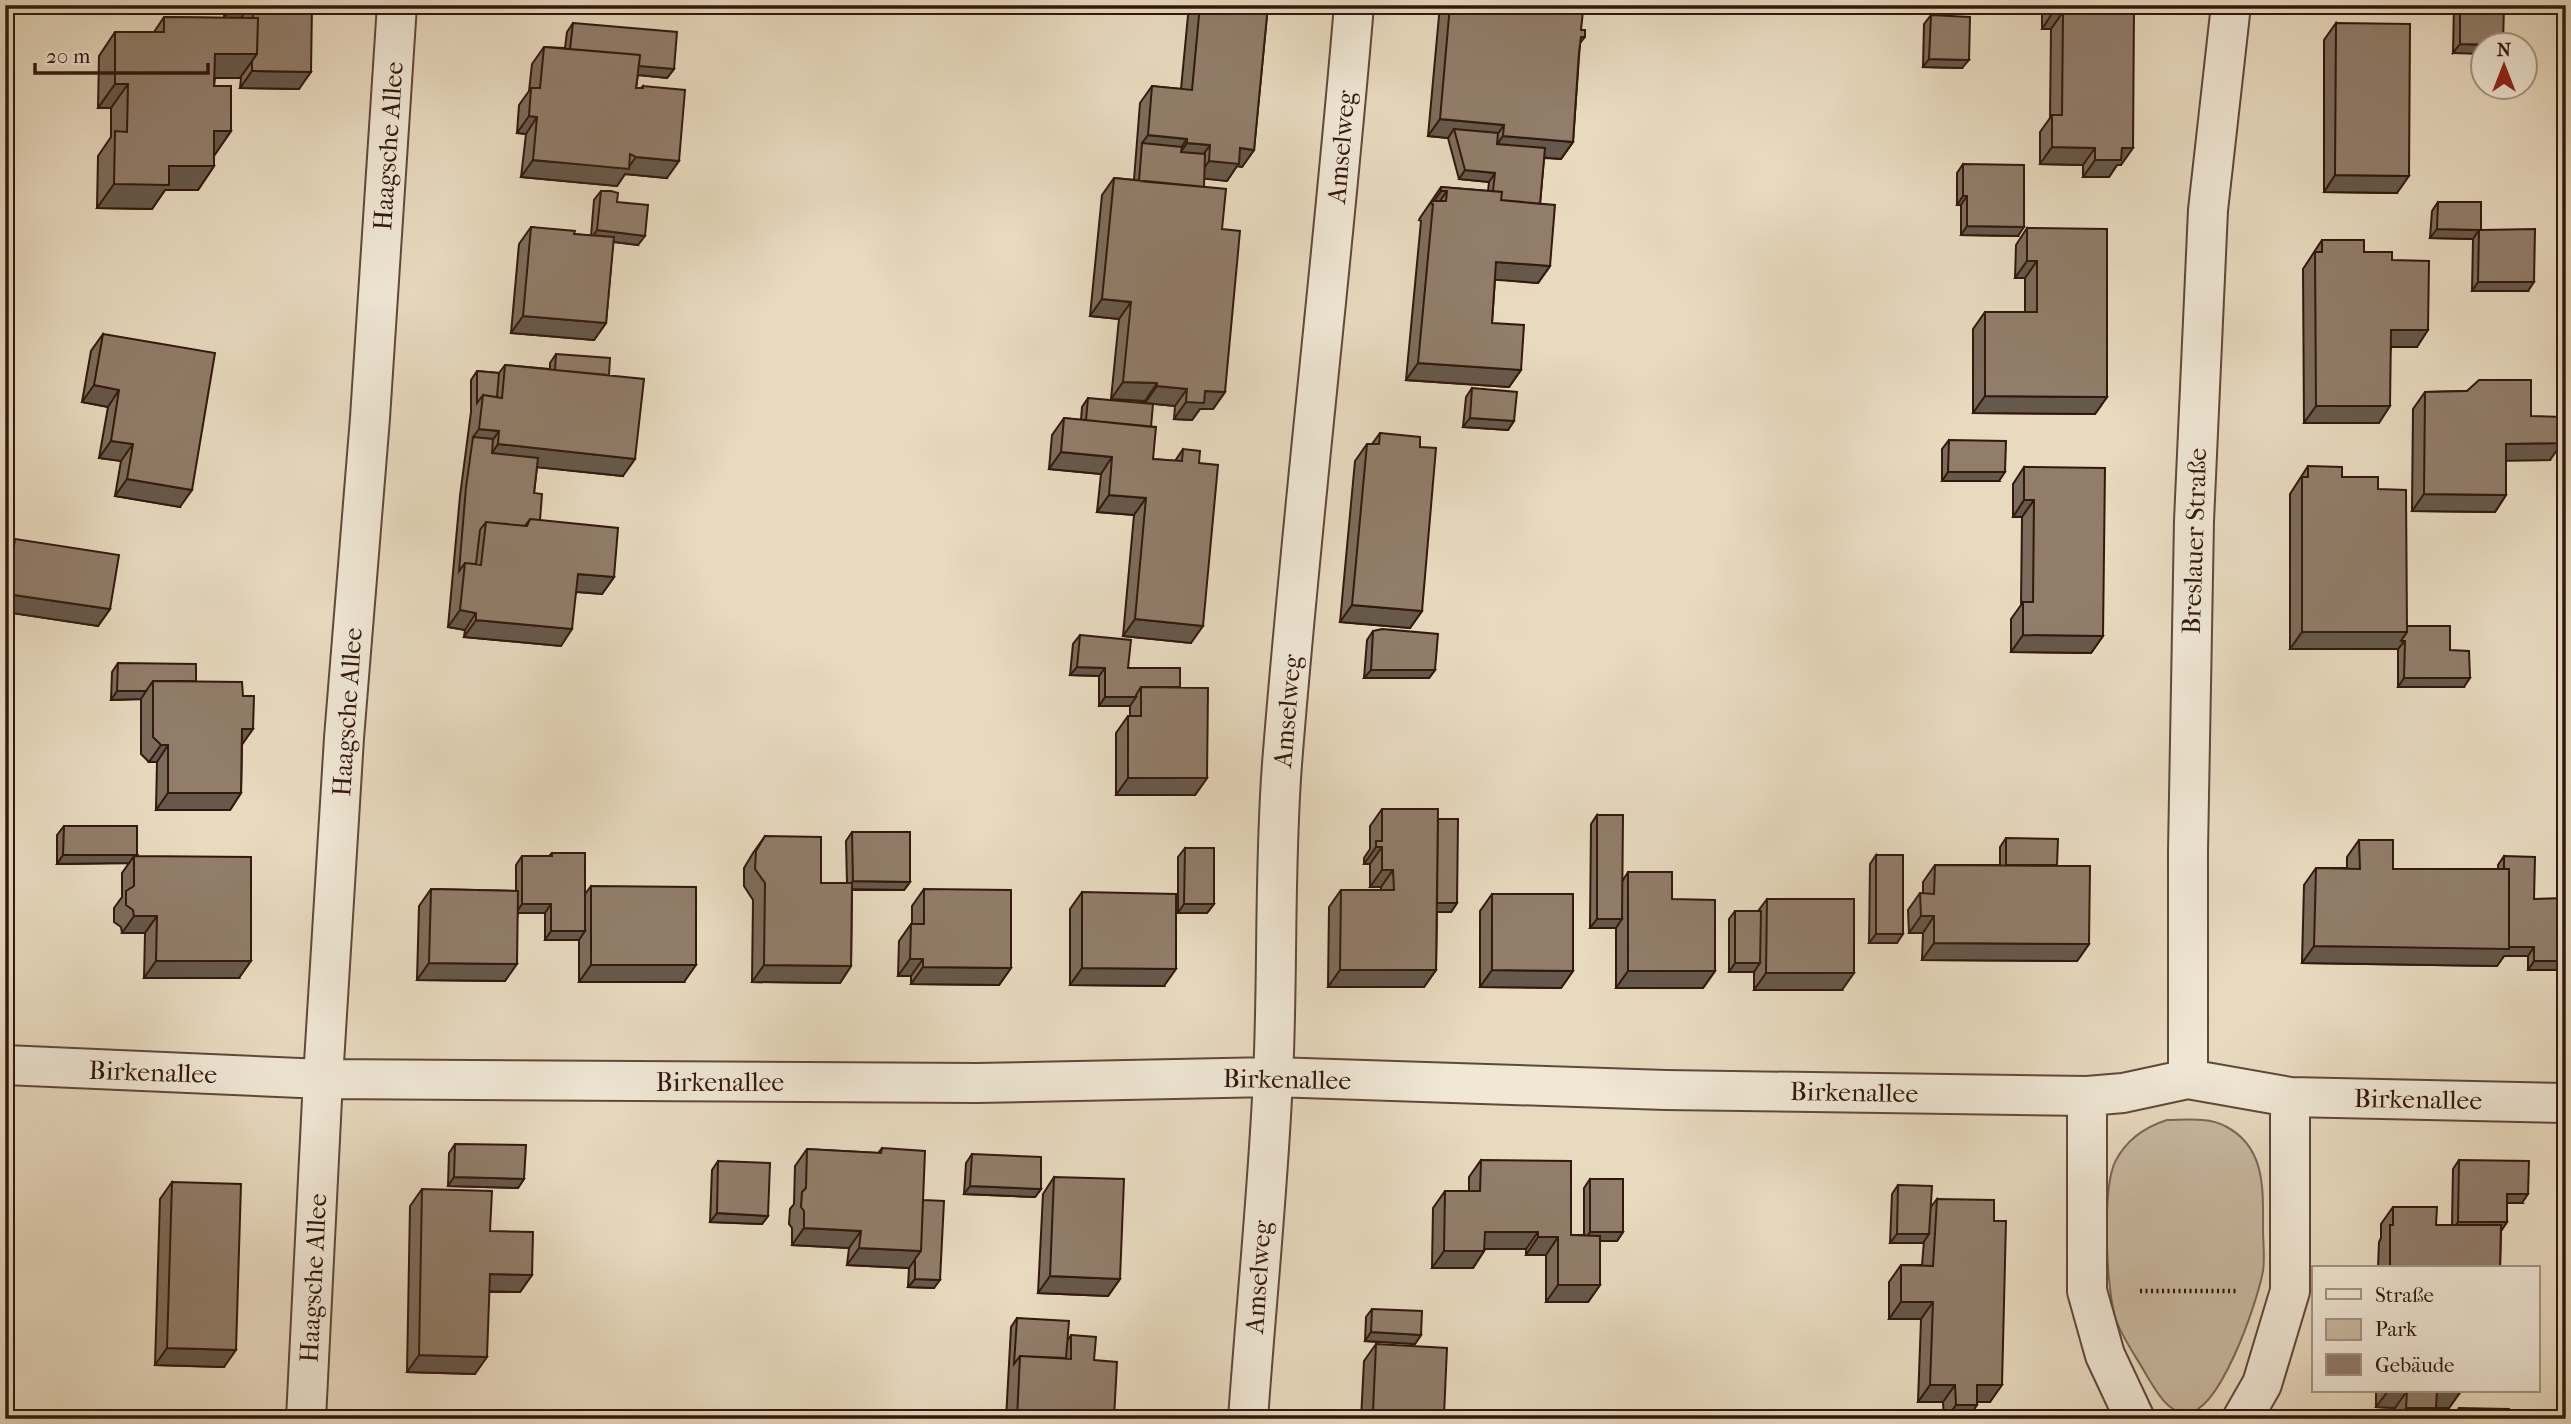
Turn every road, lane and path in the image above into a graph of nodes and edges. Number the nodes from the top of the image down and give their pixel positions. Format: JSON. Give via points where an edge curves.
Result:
{"nodes":[{"id":1,"x":397,"y":5,"type":"edge"},
{"id":2,"x":1354,"y":5,"type":"edge"},
{"id":3,"x":2231,"y":5,"type":"edge"},
{"id":4,"x":5,"y":1065,"type":"edge"},
{"id":5,"x":1273,"y":1077,"type":"junction"},
{"id":6,"x":323,"y":1079,"type":"junction"},
{"id":7,"x":2188,"y":1079,"type":"junction"},
{"id":8,"x":2087,"y":1096,"type":"junction"},
{"id":9,"x":2290,"y":1097,"type":"junction"},
{"id":10,"x":2566,"y":1102,"type":"edge"},
{"id":11,"x":2087,"y":1291,"type":"junction"},
{"id":12,"x":2290,"y":1291,"type":"junction"},
{"id":13,"x":306,"y":1419,"type":"edge"},
{"id":14,"x":1248,"y":1419,"type":"edge"},
{"id":15,"x":2135,"y":1419,"type":"edge"},
{"id":16,"x":2242,"y":1419,"type":"edge"}],
"edges":[{"from":1,"to":6,"type":"street","name":"Haagsche Allee"},
{"from":2,"to":5,"type":"street","name":"Amselweg","via":[[1282,768]]},
{"from":3,"to":7,"type":"street","name":"Breslauer Straße","via":[[2208,210],[2194,521]]},
{"from":4,"to":6,"type":"street","name":"Birkenallee"},
{"from":5,"to":6,"type":"street","name":"Birkenallee","via":[[977,1083]]},
{"from":5,"to":8,"type":"street","name":"Birkenallee","via":[[1666,1090]]},
{"from":5,"to":14,"type":"street","name":"Amselweg"},
{"from":6,"to":13,"type":"street","name":"Haagsche Allee"},
{"from":7,"to":8,"type":"street","name":"Birkenallee"},
{"from":7,"to":9,"type":"street","name":"Birkenallee"},
{"from":8,"to":11,"type":"street"},
{"from":9,"to":10,"type":"street","name":"Birkenallee"},
{"from":9,"to":12,"type":"street"},
{"from":11,"to":12,"type":"path"},
{"from":11,"to":15,"type":"street","via":[[2105,1355]]},
{"from":12,"to":16,"type":"street","via":[[2262,1384]]}]}
